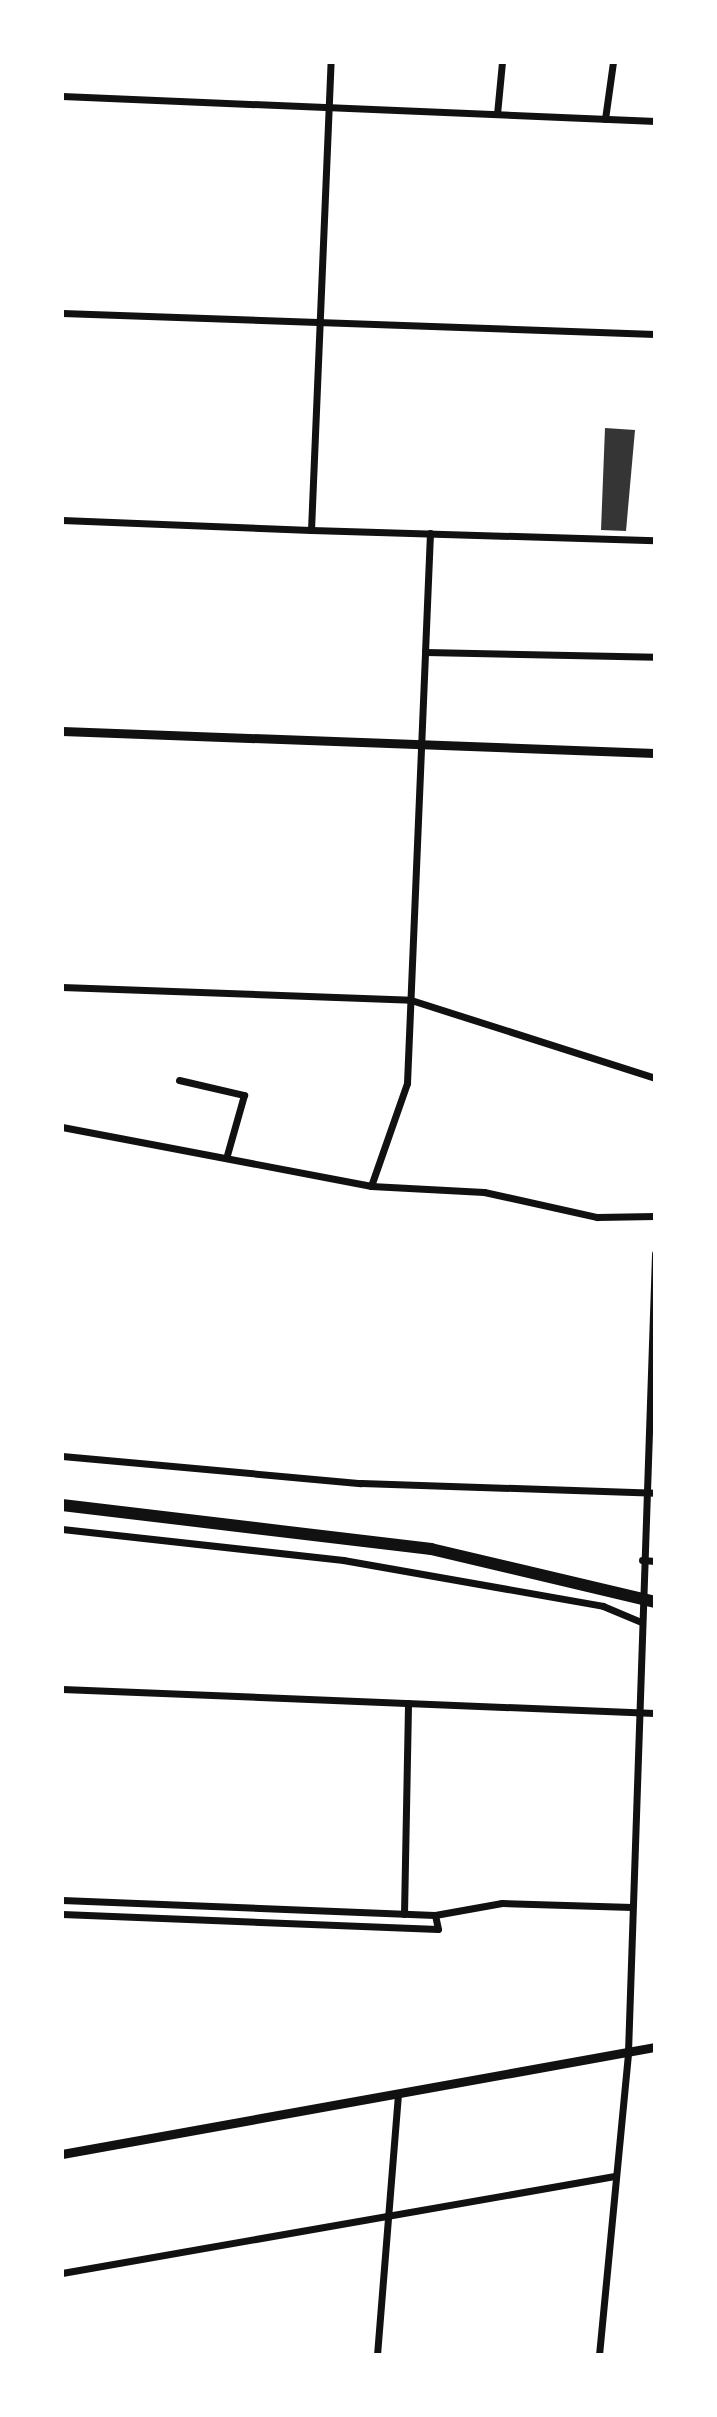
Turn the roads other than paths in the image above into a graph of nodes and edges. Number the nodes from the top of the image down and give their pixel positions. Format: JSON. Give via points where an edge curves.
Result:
{"nodes":[{"id":1,"x":331,"y":62,"type":"edge"},
{"id":2,"x":502,"y":62,"type":"edge"},
{"id":3,"x":613,"y":62,"type":"edge"},
{"id":4,"x":62,"y":96,"type":"edge"},
{"id":5,"x":330,"y":107,"type":"junction"},
{"id":6,"x":497,"y":114,"type":"junction"},
{"id":7,"x":605,"y":119,"type":"junction"},
{"id":8,"x":655,"y":121,"type":"edge"},
{"id":9,"x":62,"y":313,"type":"edge"},
{"id":10,"x":323,"y":322,"type":"junction"},
{"id":11,"x":655,"y":334,"type":"edge"},
{"id":12,"x":62,"y":520,"type":"edge"},
{"id":13,"x":311,"y":530,"type":"junction"},
{"id":14,"x":430,"y":533,"type":"junction"},
{"id":15,"x":655,"y":540,"type":"edge"},
{"id":16,"x":425,"y":652,"type":"junction"},
{"id":17,"x":655,"y":657,"type":"edge"},
{"id":18,"x":62,"y":731,"type":"edge"},
{"id":19,"x":419,"y":744,"type":"junction"},
{"id":20,"x":655,"y":753,"type":"edge"},
{"id":21,"x":62,"y":987,"type":"edge"},
{"id":22,"x":411,"y":1000,"type":"junction"},
{"id":23,"x":655,"y":1078,"type":"edge"},
{"id":24,"x":179,"y":1080,"type":"dead end"},
{"id":25,"x":62,"y":1127,"type":"edge"},
{"id":26,"x":227,"y":1155,"type":"junction"},
{"id":27,"x":371,"y":1186,"type":"junction"},
{"id":28,"x":655,"y":1216,"type":"edge"},
{"id":29,"x":655,"y":1253,"type":"edge"},
{"id":30,"x":652,"y":1370,"type":"edge"},
{"id":31,"x":62,"y":1456,"type":"edge"},
{"id":32,"x":644,"y":1493,"type":"junction"},
{"id":33,"x":655,"y":1493,"type":"edge"},
{"id":34,"x":62,"y":1505,"type":"edge"},
{"id":35,"x":62,"y":1529,"type":"edge"},
{"id":36,"x":642,"y":1560,"type":"junction"},
{"id":37,"x":655,"y":1561,"type":"edge"},
{"id":38,"x":655,"y":1602,"type":"edge"},
{"id":39,"x":641,"y":1622,"type":"junction"},
{"id":40,"x":62,"y":1689,"type":"edge"},
{"id":41,"x":408,"y":1703,"type":"junction"},
{"id":42,"x":637,"y":1712,"type":"junction"},
{"id":43,"x":655,"y":1713,"type":"edge"},
{"id":44,"x":62,"y":1900,"type":"edge"},
{"id":45,"x":632,"y":1907,"type":"junction"},
{"id":46,"x":62,"y":1914,"type":"edge"},
{"id":47,"x":404,"y":1914,"type":"junction"},
{"id":48,"x":435,"y":1915,"type":"junction"},
{"id":49,"x":655,"y":2047,"type":"edge"},
{"id":50,"x":628,"y":2052,"type":"junction"},
{"id":51,"x":398,"y":2094,"type":"junction"},
{"id":52,"x":62,"y":2154,"type":"edge"},
{"id":53,"x":615,"y":2176,"type":"junction"},
{"id":54,"x":388,"y":2217,"type":"junction"},
{"id":55,"x":62,"y":2273,"type":"edge"},
{"id":56,"x":377,"y":2355,"type":"edge"},
{"id":57,"x":599,"y":2355,"type":"edge"}],
"edges":[{"from":1,"to":5,"type":"street"},
{"from":2,"to":6,"type":"street"},
{"from":3,"to":7,"type":"street"},
{"from":4,"to":5,"type":"street"},
{"from":5,"to":6,"type":"street"},
{"from":5,"to":10,"type":"street"},
{"from":6,"to":7,"type":"street"},
{"from":7,"to":8,"type":"street"},
{"from":9,"to":10,"type":"street"},
{"from":10,"to":11,"type":"street"},
{"from":10,"to":13,"type":"street"},
{"from":12,"to":13,"type":"street"},
{"from":13,"to":14,"type":"street"},
{"from":14,"to":15,"type":"street"},
{"from":14,"to":16,"type":"street"},
{"from":16,"to":17,"type":"street"},
{"from":16,"to":19,"type":"street"},
{"from":18,"to":19,"type":"street"},
{"from":19,"to":20,"type":"street"},
{"from":19,"to":22,"type":"street"},
{"from":21,"to":22,"type":"street"},
{"from":22,"to":23,"type":"street"},
{"from":22,"to":27,"type":"street","via":[[407,1083]]},
{"from":24,"to":26,"type":"street","via":[[244,1095]]},
{"from":25,"to":26,"type":"street"},
{"from":26,"to":27,"type":"street"},
{"from":27,"to":28,"type":"street","via":[[484,1192],[597,1217]]},
{"from":29,"to":30,"type":"street"},
{"from":30,"to":32,"type":"street"},
{"from":31,"to":32,"type":"street","via":[[361,1483]]},
{"from":32,"to":33,"type":"street"},
{"from":32,"to":36,"type":"street"},
{"from":34,"to":38,"type":"highway","via":[[417,1546]]},
{"from":35,"to":39,"type":"street","via":[[343,1560],[603,1606]]},
{"from":36,"to":37,"type":"street"},
{"from":36,"to":39,"type":"street"},
{"from":39,"to":42,"type":"street"},
{"from":40,"to":41,"type":"street"},
{"from":41,"to":42,"type":"street"},
{"from":41,"to":47,"type":"street"},
{"from":42,"to":43,"type":"street"},
{"from":42,"to":45,"type":"street"},
{"from":44,"to":47,"type":"street"},
{"from":45,"to":48,"type":"street","via":[[510,1903]]},
{"from":45,"to":50,"type":"street"},
{"from":46,"to":48,"type":"street","via":[[438,1929]]},
{"from":47,"to":48,"type":"street"},
{"from":49,"to":50,"type":"street"},
{"from":50,"to":51,"type":"street"},
{"from":50,"to":53,"type":"street"},
{"from":51,"to":52,"type":"street"},
{"from":51,"to":54,"type":"street"},
{"from":53,"to":54,"type":"street"},
{"from":53,"to":57,"type":"street"},
{"from":54,"to":55,"type":"street"},
{"from":54,"to":56,"type":"street"}]}
